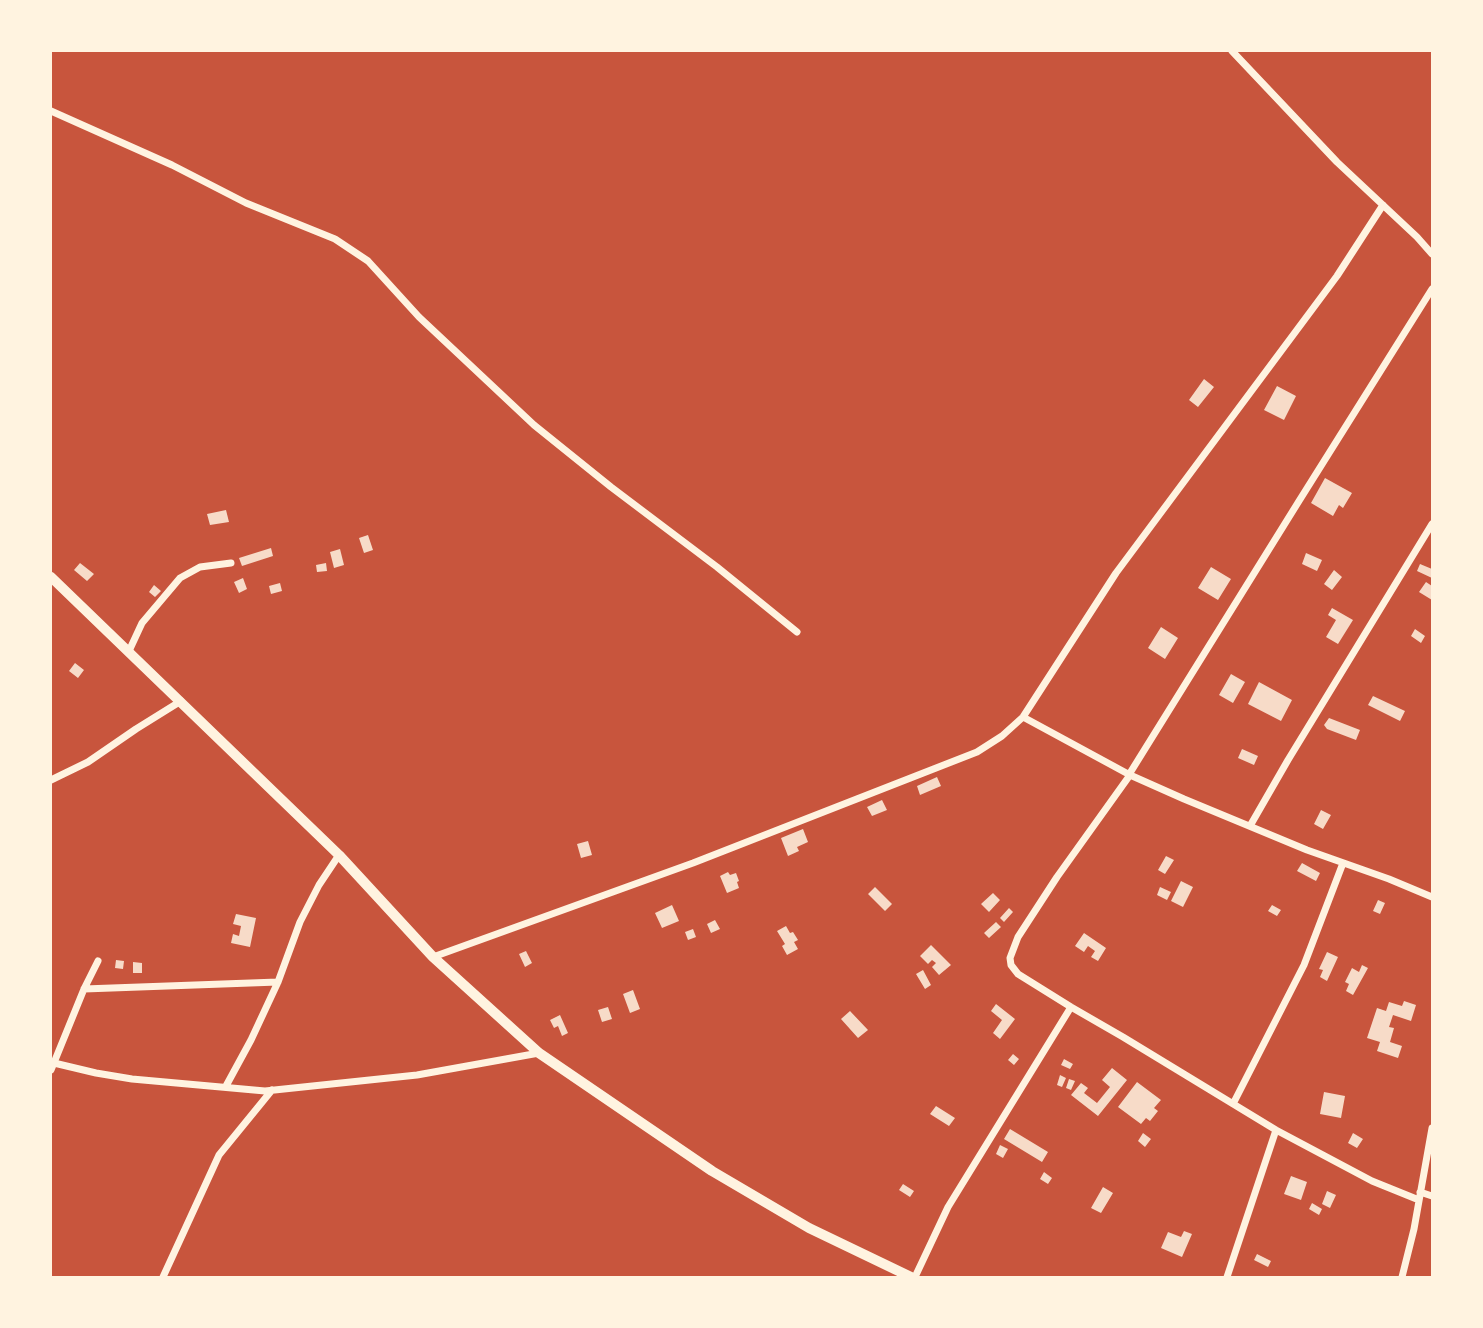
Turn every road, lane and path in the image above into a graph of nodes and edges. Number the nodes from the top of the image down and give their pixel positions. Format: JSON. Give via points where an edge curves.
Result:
{"nodes":[{"id":1,"x":1232,"y":51,"type":"edge"},
{"id":2,"x":51,"y":111,"type":"edge"},
{"id":3,"x":1383,"y":205,"type":"junction"},
{"id":4,"x":1432,"y":254,"type":"edge"},
{"id":5,"x":1432,"y":289,"type":"edge"},
{"id":6,"x":1432,"y":524,"type":"edge"},
{"id":7,"x":231,"y":563,"type":"dead end"},
{"id":8,"x":51,"y":577,"type":"edge"},
{"id":9,"x":797,"y":632,"type":"dead end"},
{"id":10,"x":129,"y":651,"type":"junction"},
{"id":11,"x":181,"y":701,"type":"junction"},
{"id":12,"x":1023,"y":717,"type":"junction"},
{"id":13,"x":1130,"y":775,"type":"junction"},
{"id":14,"x":51,"y":780,"type":"edge"},
{"id":15,"x":1250,"y":826,"type":"junction"},
{"id":16,"x":339,"y":855,"type":"junction"},
{"id":17,"x":1343,"y":863,"type":"junction"},
{"id":18,"x":1432,"y":897,"type":"edge"},
{"id":19,"x":433,"y":957,"type":"junction"},
{"id":20,"x":98,"y":961,"type":"dead end"},
{"id":21,"x":278,"y":982,"type":"junction"},
{"id":22,"x":84,"y":989,"type":"junction"},
{"id":23,"x":1071,"y":1007,"type":"junction"},
{"id":24,"x":539,"y":1054,"type":"junction"},
{"id":25,"x":52,"y":1067,"type":"edge"},
{"id":26,"x":226,"y":1086,"type":"junction"},
{"id":27,"x":272,"y":1090,"type":"junction"},
{"id":28,"x":1233,"y":1104,"type":"junction"},
{"id":29,"x":1432,"y":1128,"type":"edge"},
{"id":30,"x":1276,"y":1130,"type":"junction"},
{"id":31,"x":1420,"y":1196,"type":"junction"},
{"id":32,"x":1432,"y":1196,"type":"edge"},
{"id":33,"x":163,"y":1277,"type":"edge"},
{"id":34,"x":913,"y":1277,"type":"edge"},
{"id":35,"x":1227,"y":1277,"type":"edge"},
{"id":36,"x":1402,"y":1277,"type":"edge"}],
"edges":[{"from":1,"to":3,"type":"street"},
{"from":2,"to":9,"type":"street","via":[[172,164],[246,203],[335,239],[368,261],[419,317],[534,425]]},
{"from":3,"to":4,"type":"street"},
{"from":3,"to":12,"type":"street","via":[[1337,276],[1116,573]]},
{"from":5,"to":13,"type":"street"},
{"from":6,"to":15,"type":"street"},
{"from":7,"to":10,"type":"street","via":[[200,568],[180,578],[142,623]]},
{"from":8,"to":10,"type":"street"},
{"from":10,"to":11,"type":"street"},
{"from":11,"to":14,"type":"street","via":[[88,762]]},
{"from":11,"to":16,"type":"street"},
{"from":12,"to":13,"type":"street"},
{"from":12,"to":19,"type":"street","via":[[977,752],[693,863]]},
{"from":13,"to":15,"type":"street"},
{"from":13,"to":23,"type":"street","via":[[1057,877],[1018,937],[1010,958],[1018,974]]},
{"from":15,"to":17,"type":"street"},
{"from":16,"to":19,"type":"street"},
{"from":16,"to":21,"type":"street","via":[[300,922]]},
{"from":17,"to":18,"type":"street"},
{"from":17,"to":28,"type":"street","via":[[1304,965]]},
{"from":19,"to":24,"type":"street"},
{"from":20,"to":22,"type":"street"},
{"from":21,"to":22,"type":"street"},
{"from":21,"to":26,"type":"street"},
{"from":22,"to":25,"type":"street"},
{"from":23,"to":28,"type":"street"},
{"from":23,"to":34,"type":"street","via":[[948,1207]]},
{"from":24,"to":27,"type":"street","via":[[417,1075]]},
{"from":24,"to":34,"type":"street","via":[[712,1171],[810,1228]]},
{"from":25,"to":26,"type":"street"},
{"from":26,"to":27,"type":"street"},
{"from":27,"to":33,"type":"street","via":[[219,1155]]},
{"from":28,"to":30,"type":"street"},
{"from":29,"to":31,"type":"street"},
{"from":30,"to":31,"type":"street","via":[[1372,1181]]},
{"from":30,"to":35,"type":"street"},
{"from":31,"to":32,"type":"street"},
{"from":31,"to":36,"type":"street"}]}
